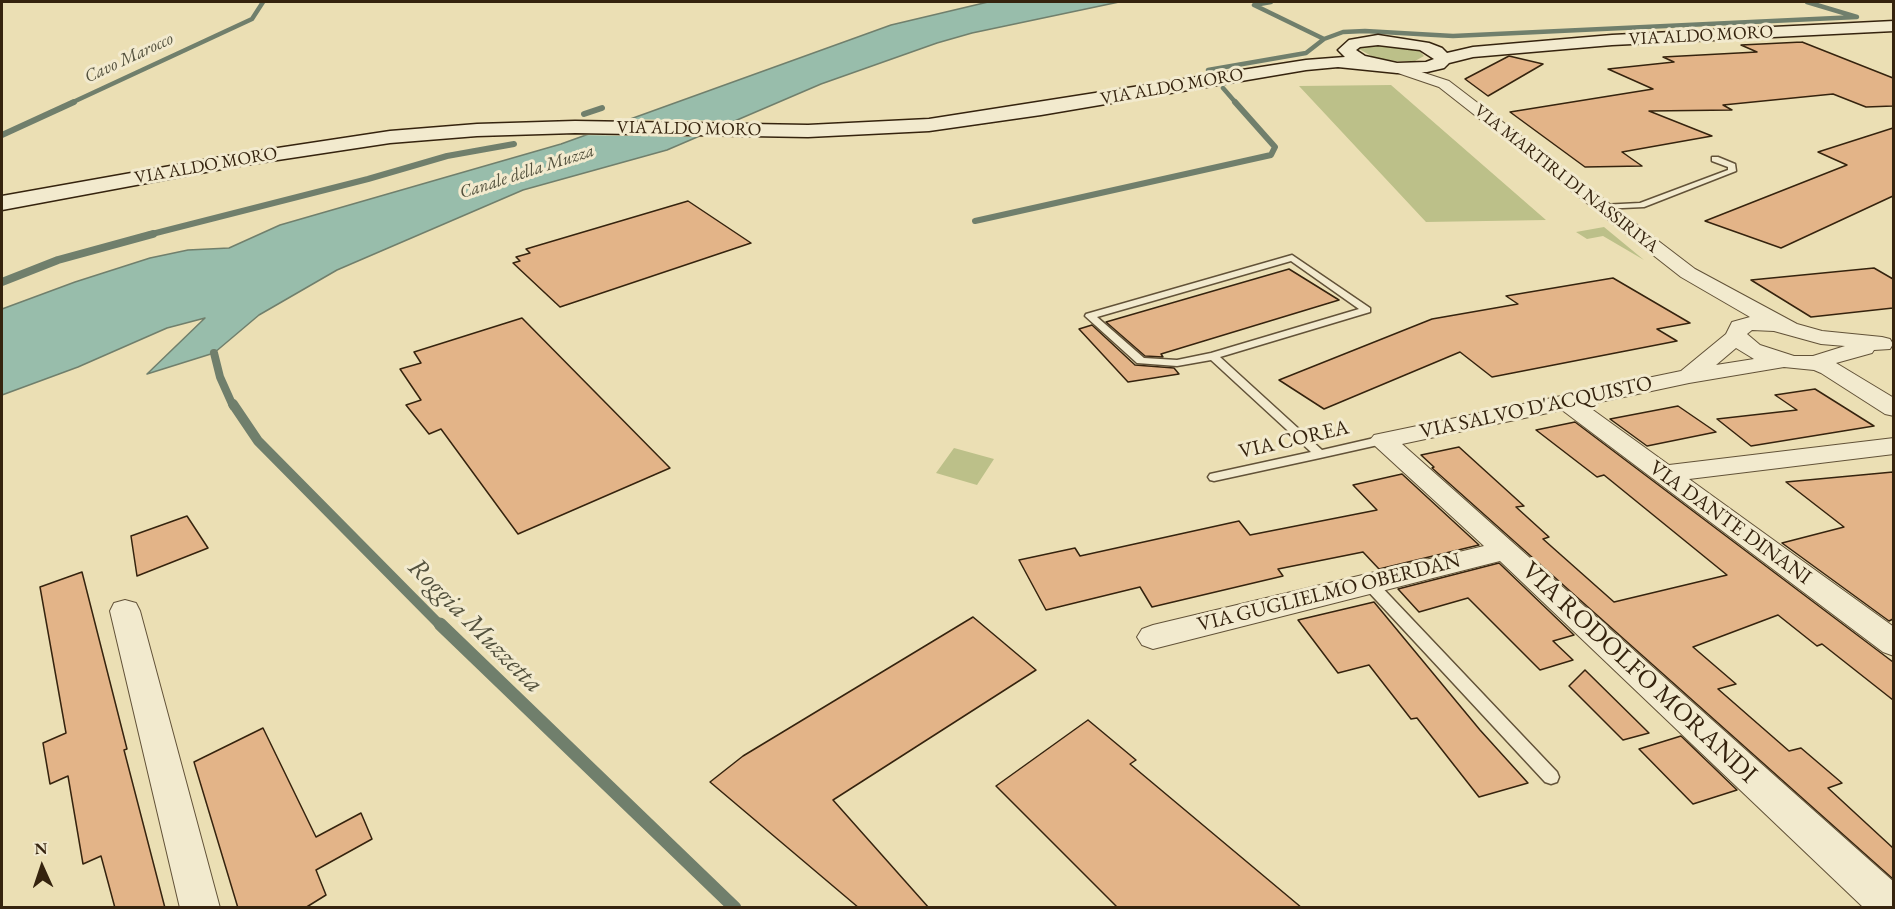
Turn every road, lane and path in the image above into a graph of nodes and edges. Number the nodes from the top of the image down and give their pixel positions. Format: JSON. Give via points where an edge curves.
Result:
{"nodes":[{"id":1,"x":1893,"y":26,"type":"edge"},
{"id":2,"x":1407,"y":42,"type":"junction"},
{"id":3,"x":1508,"y":48,"type":"junction"},
{"id":4,"x":1346,"y":50,"type":"junction"},
{"id":5,"x":1438,"y":62,"type":"junction"},
{"id":6,"x":1306,"y":65,"type":"junction"},
{"id":7,"x":1379,"y":65,"type":"junction"},
{"id":8,"x":1397,"y":68,"type":"junction"},
{"id":9,"x":1444,"y":84,"type":"junction"},
{"id":10,"x":1715,"y":159,"type":"dead end"},
{"id":11,"x":2,"y":203,"type":"edge"},
{"id":12,"x":1601,"y":207,"type":"junction"},
{"id":13,"x":1688,"y":273,"type":"junction"},
{"id":14,"x":1794,"y":330,"type":"junction"},
{"id":15,"x":1737,"y":331,"type":"junction"},
{"id":16,"x":1888,"y":343,"type":"edge"},
{"id":17,"x":1213,"y":356,"type":"junction"},
{"id":18,"x":1782,"y":361,"type":"junction"},
{"id":19,"x":1822,"y":361,"type":"junction"},
{"id":20,"x":1689,"y":376,"type":"junction"},
{"id":21,"x":1567,"y":402,"type":"junction"},
{"id":22,"x":1893,"y":409,"type":"edge"},
{"id":23,"x":1383,"y":440,"type":"junction"},
{"id":24,"x":1893,"y":446,"type":"edge"},
{"id":25,"x":1320,"y":454,"type":"junction"},
{"id":26,"x":1663,"y":474,"type":"junction"},
{"id":27,"x":1214,"y":477,"type":"dead end"},
{"id":28,"x":1506,"y":550,"type":"junction"},
{"id":29,"x":1370,"y":583,"type":"junction"},
{"id":30,"x":125,"y":611,"type":"dead end"},
{"id":31,"x":1153,"y":637,"type":"dead end"},
{"id":32,"x":1893,"y":644,"type":"edge"},
{"id":33,"x":1551,"y":777,"type":"dead end"},
{"id":34,"x":200,"y":908,"type":"edge"},
{"id":35,"x":1893,"y":908,"type":"edge"}],
"edges":[{"from":1,"to":3,"type":"street","name":"VIA ALDO MORO"},
{"from":2,"to":3,"type":"street","name":"VIA ALDO MORO"},
{"from":2,"to":4,"type":"street","name":"VIA ALDO MORO","via":[[1361,41]]},
{"from":2,"to":5,"type":"street","name":"VIA ALDO MORO","via":[[1436,51]]},
{"from":3,"to":5,"type":"street","name":"VIA ALDO MORO"},
{"from":4,"to":6,"type":"street","name":"VIA ALDO MORO"},
{"from":4,"to":7,"type":"street","name":"VIA ALDO MORO","via":[[1359,60]]},
{"from":5,"to":8,"type":"street","name":"VIA ALDO MORO"},
{"from":5,"to":9,"type":"street","name":"VIA MARTIRI DI NASSIRIYA"},
{"from":6,"to":7,"type":"street","name":"VIA ALDO MORO"},
{"from":6,"to":11,"type":"street","name":"VIA ALDO MORO","via":[[929,125],[808,131],[477,130],[390,137]]},
{"from":7,"to":8,"type":"street","name":"VIA ALDO MORO"},
{"from":8,"to":9,"type":"street","name":"VIA MARTIRI DI NASSIRIYA"},
{"from":9,"to":12,"type":"street","name":"VIA MARTIRI DI NASSIRIYA"},
{"from":10,"to":12,"type":"lane","via":[[1732,166],[1732,171],[1641,206]]},
{"from":12,"to":13,"type":"street","name":"VIA MARTIRI DI NASSIRIYA"},
{"from":13,"to":14,"type":"street","name":"VIA MARTIRI DI NASSIRIYA"},
{"from":13,"to":15,"type":"street","name":"VIA MARTIRI DI NASSIRIYA"},
{"from":14,"to":15,"type":"street","name":"VIA SALVO D'ACQUISTO","via":[[1756,323],[1741,326]]},
{"from":14,"to":16,"type":"street","name":"VIA SALVO D'ACQUISTO","via":[[1821,337]]},
{"from":14,"to":19,"type":"street","name":"VIA SALVO D'ACQUISTO","via":[[1822,344],[1828,353]]},
{"from":15,"to":18,"type":"street","name":"VIA SALVO D'ACQUISTO","via":[[1740,340],[1750,348]]},
{"from":15,"to":20,"type":"street","name":"VIA SALVO D'ACQUISTO","via":[[1735,337]]},
{"from":16,"to":19,"type":"street","name":"VIA SALVO D'ACQUISTO"},
{"from":17,"to":17,"type":"lane","via":[[1257,343],[1367,310],[1292,258],[1090,316],[1141,361],[1177,363]]},
{"from":17,"to":25,"type":"lane"},
{"from":18,"to":19,"type":"street","name":"VIA SALVO D'ACQUISTO"},
{"from":18,"to":20,"type":"street","name":"VIA SALVO D'ACQUISTO"},
{"from":19,"to":22,"type":"street"},
{"from":20,"to":21,"type":"street","name":"VIA SALVO D'ACQUISTO"},
{"from":21,"to":23,"type":"street","name":"VIA SALVO D'ACQUISTO"},
{"from":21,"to":26,"type":"street","name":"VIA DANTE DINANI"},
{"from":23,"to":25,"type":"lane","name":"VIA COREA"},
{"from":23,"to":28,"type":"street","name":"VIA RODOLFO MORANDI"},
{"from":24,"to":26,"type":"street"},
{"from":25,"to":27,"type":"lane","name":"VIA COREA"},
{"from":26,"to":32,"type":"street","name":"VIA DANTE DINANI"},
{"from":28,"to":29,"type":"street","name":"VIA GUGLIELMO OBERDAN"},
{"from":28,"to":35,"type":"street","name":"VIA RODOLFO MORANDI"},
{"from":29,"to":31,"type":"street","name":"VIA GUGLIELMO OBERDAN"},
{"from":29,"to":33,"type":"lane"},
{"from":30,"to":34,"type":"street"}]}
